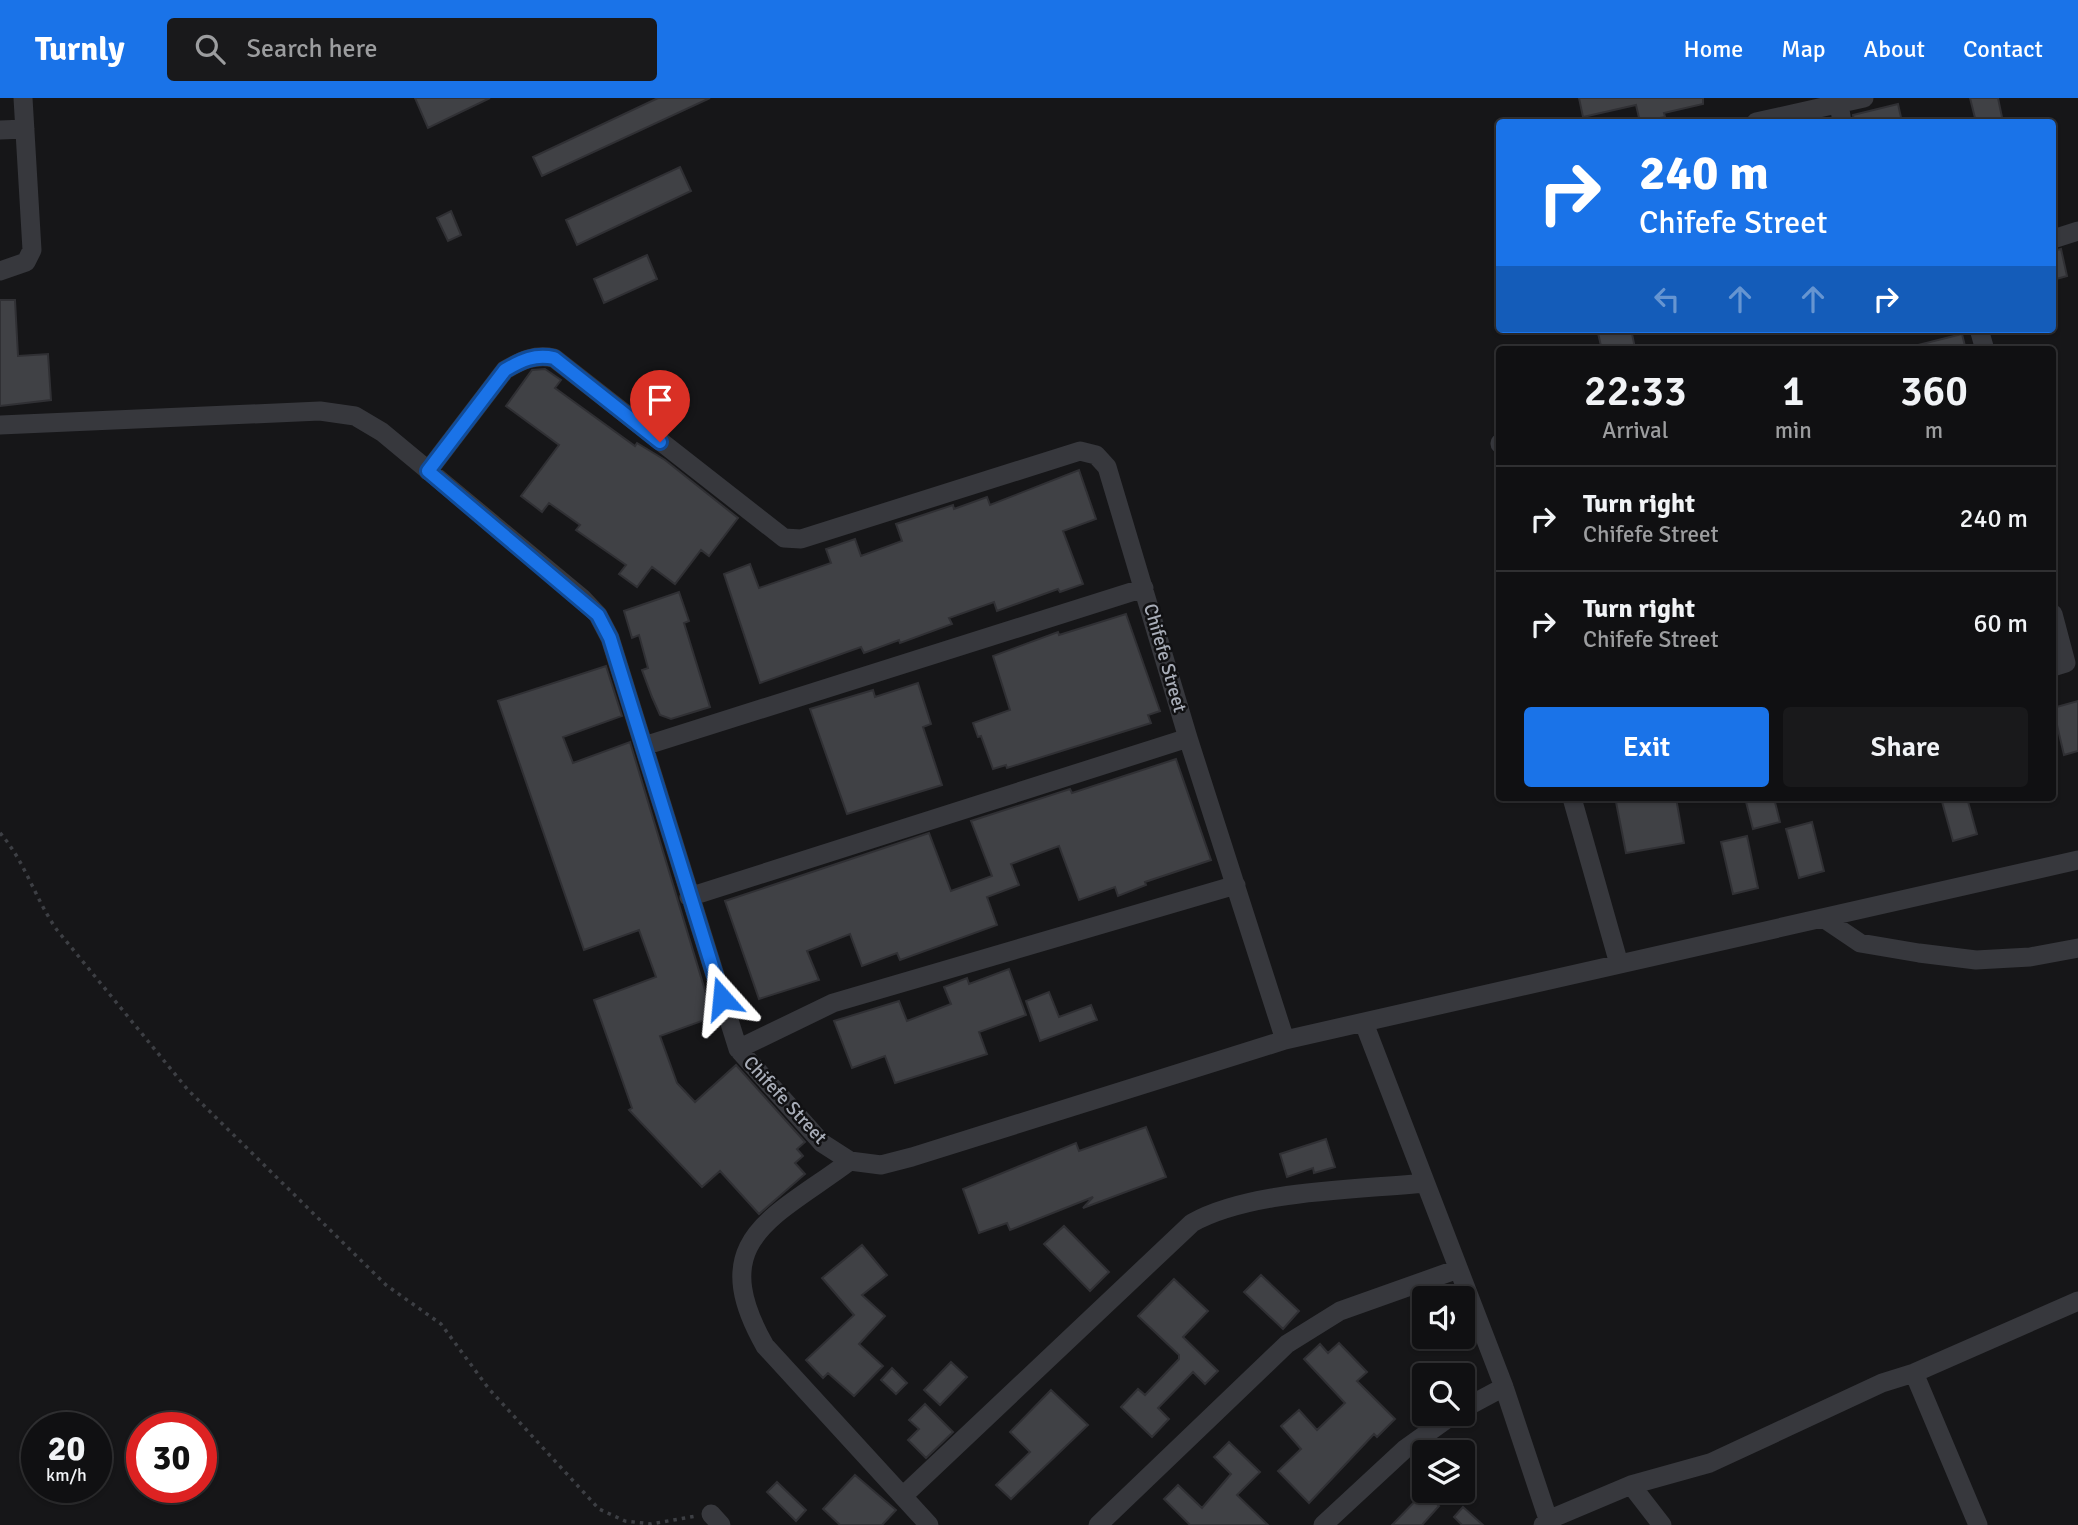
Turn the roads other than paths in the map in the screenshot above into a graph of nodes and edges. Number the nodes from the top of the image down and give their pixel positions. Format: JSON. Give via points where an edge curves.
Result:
{"nodes":[{"id":1,"x":23,"y":98,"type":"edge"},
{"id":2,"x":1864,"y":98,"type":"edge"},
{"id":3,"x":1841,"y":113,"type":"edge"},
{"id":4,"x":1784,"y":119,"type":"edge"},
{"id":5,"x":25,"y":129,"type":"junction"},
{"id":6,"x":0,"y":130,"type":"edge"},
{"id":7,"x":2078,"y":231,"type":"edge"},
{"id":8,"x":2056,"y":238,"type":"edge"},
{"id":9,"x":0,"y":271,"type":"edge"},
{"id":10,"x":0,"y":425,"type":"edge"},
{"id":11,"x":428,"y":471,"type":"junction"},
{"id":12,"x":1144,"y":588,"type":"junction"},
{"id":13,"x":2056,"y":625,"type":"edge"},
{"id":14,"x":2056,"y":666,"type":"edge"},
{"id":15,"x":1188,"y":738,"type":"junction"},
{"id":16,"x":643,"y":746,"type":"junction"},
{"id":17,"x":1573,"y":801,"type":"edge"},
{"id":18,"x":2078,"y":860,"type":"edge"},
{"id":19,"x":1236,"y":885,"type":"junction"},
{"id":20,"x":689,"y":897,"type":"junction"},
{"id":21,"x":1823,"y":918,"type":"junction"},
{"id":22,"x":2078,"y":948,"type":"edge"},
{"id":23,"x":1619,"y":964,"type":"junction"},
{"id":24,"x":1364,"y":1023,"type":"junction"},
{"id":25,"x":1285,"y":1041,"type":"junction"},
{"id":26,"x":738,"y":1049,"type":"junction"},
{"id":27,"x":850,"y":1161,"type":"junction"},
{"id":28,"x":1426,"y":1183,"type":"junction"},
{"id":29,"x":1458,"y":1269,"type":"junction"},
{"id":30,"x":2078,"y":1301,"type":"edge"},
{"id":31,"x":1914,"y":1373,"type":"junction"},
{"id":32,"x":1504,"y":1387,"type":"junction"},
{"id":33,"x":1475,"y":1403,"type":"edge"},
{"id":34,"x":1437,"y":1426,"type":"edge"},
{"id":35,"x":1631,"y":1485,"type":"junction"},
{"id":36,"x":903,"y":1496,"type":"junction"},
{"id":37,"x":1547,"y":1523,"type":"edge"},
{"id":38,"x":929,"y":1525,"type":"edge"},
{"id":39,"x":1098,"y":1525,"type":"edge"},
{"id":40,"x":1323,"y":1525,"type":"edge"},
{"id":41,"x":1662,"y":1525,"type":"edge"},
{"id":42,"x":1978,"y":1525,"type":"edge"}],
"edges":[{"from":1,"to":5,"type":"street"},
{"from":2,"to":3,"type":"street"},
{"from":3,"to":4,"type":"street"},
{"from":5,"to":6,"type":"street"},
{"from":5,"to":9,"type":"street","via":[[32,250],[26,261]]},
{"from":7,"to":8,"type":"street"},
{"from":10,"to":11,"type":"street","via":[[320,411],[355,416]]},
{"from":11,"to":12,"type":"street","name":"Chifefe Street","via":[[505,370],[542,355],[554,358],[784,538],[801,539],[1080,451],[1096,455],[1107,467]]},
{"from":11,"to":16,"type":"street","via":[[598,615],[610,638]]},
{"from":12,"to":15,"type":"street","name":"Chifefe Street"},
{"from":12,"to":16,"type":"street"},
{"from":13,"to":14,"type":"street","via":[[2066,663]]},
{"from":15,"to":19,"type":"street","name":"Chifefe Street"},
{"from":15,"to":20,"type":"street"},
{"from":16,"to":20,"type":"street"},
{"from":17,"to":23,"type":"street"},
{"from":18,"to":21,"type":"street"},
{"from":19,"to":25,"type":"street","name":"Chifefe Street"},
{"from":19,"to":26,"type":"street","via":[[833,1003]]},
{"from":20,"to":26,"type":"street"},
{"from":21,"to":22,"type":"street","via":[[1860,943],[1976,960]]},
{"from":21,"to":23,"type":"street"},
{"from":23,"to":24,"type":"street"},
{"from":24,"to":25,"type":"street"},
{"from":24,"to":28,"type":"street"},
{"from":25,"to":27,"type":"street","name":"Chifefe Street","via":[[881,1166]]},
{"from":26,"to":27,"type":"street","name":"Chifefe Street","via":[[822,1143]]},
{"from":27,"to":36,"type":"street","via":[[757,1231],[741,1260],[741,1287],[749,1317],[765,1346]]},
{"from":28,"to":29,"type":"street"},
{"from":28,"to":36,"type":"street","via":[[1249,1201],[1192,1223]]},
{"from":29,"to":32,"type":"street"},
{"from":29,"to":39,"type":"street","via":[[1340,1311],[1287,1344]]},
{"from":30,"to":31,"type":"street"},
{"from":31,"to":35,"type":"street","via":[[1882,1383],[1710,1463]]},
{"from":31,"to":42,"type":"street"},
{"from":32,"to":33,"type":"street"},
{"from":32,"to":37,"type":"street"},
{"from":34,"to":40,"type":"street","via":[[1405,1449]]},
{"from":35,"to":37,"type":"street"},
{"from":35,"to":41,"type":"street"},
{"from":36,"to":38,"type":"street"}]}
